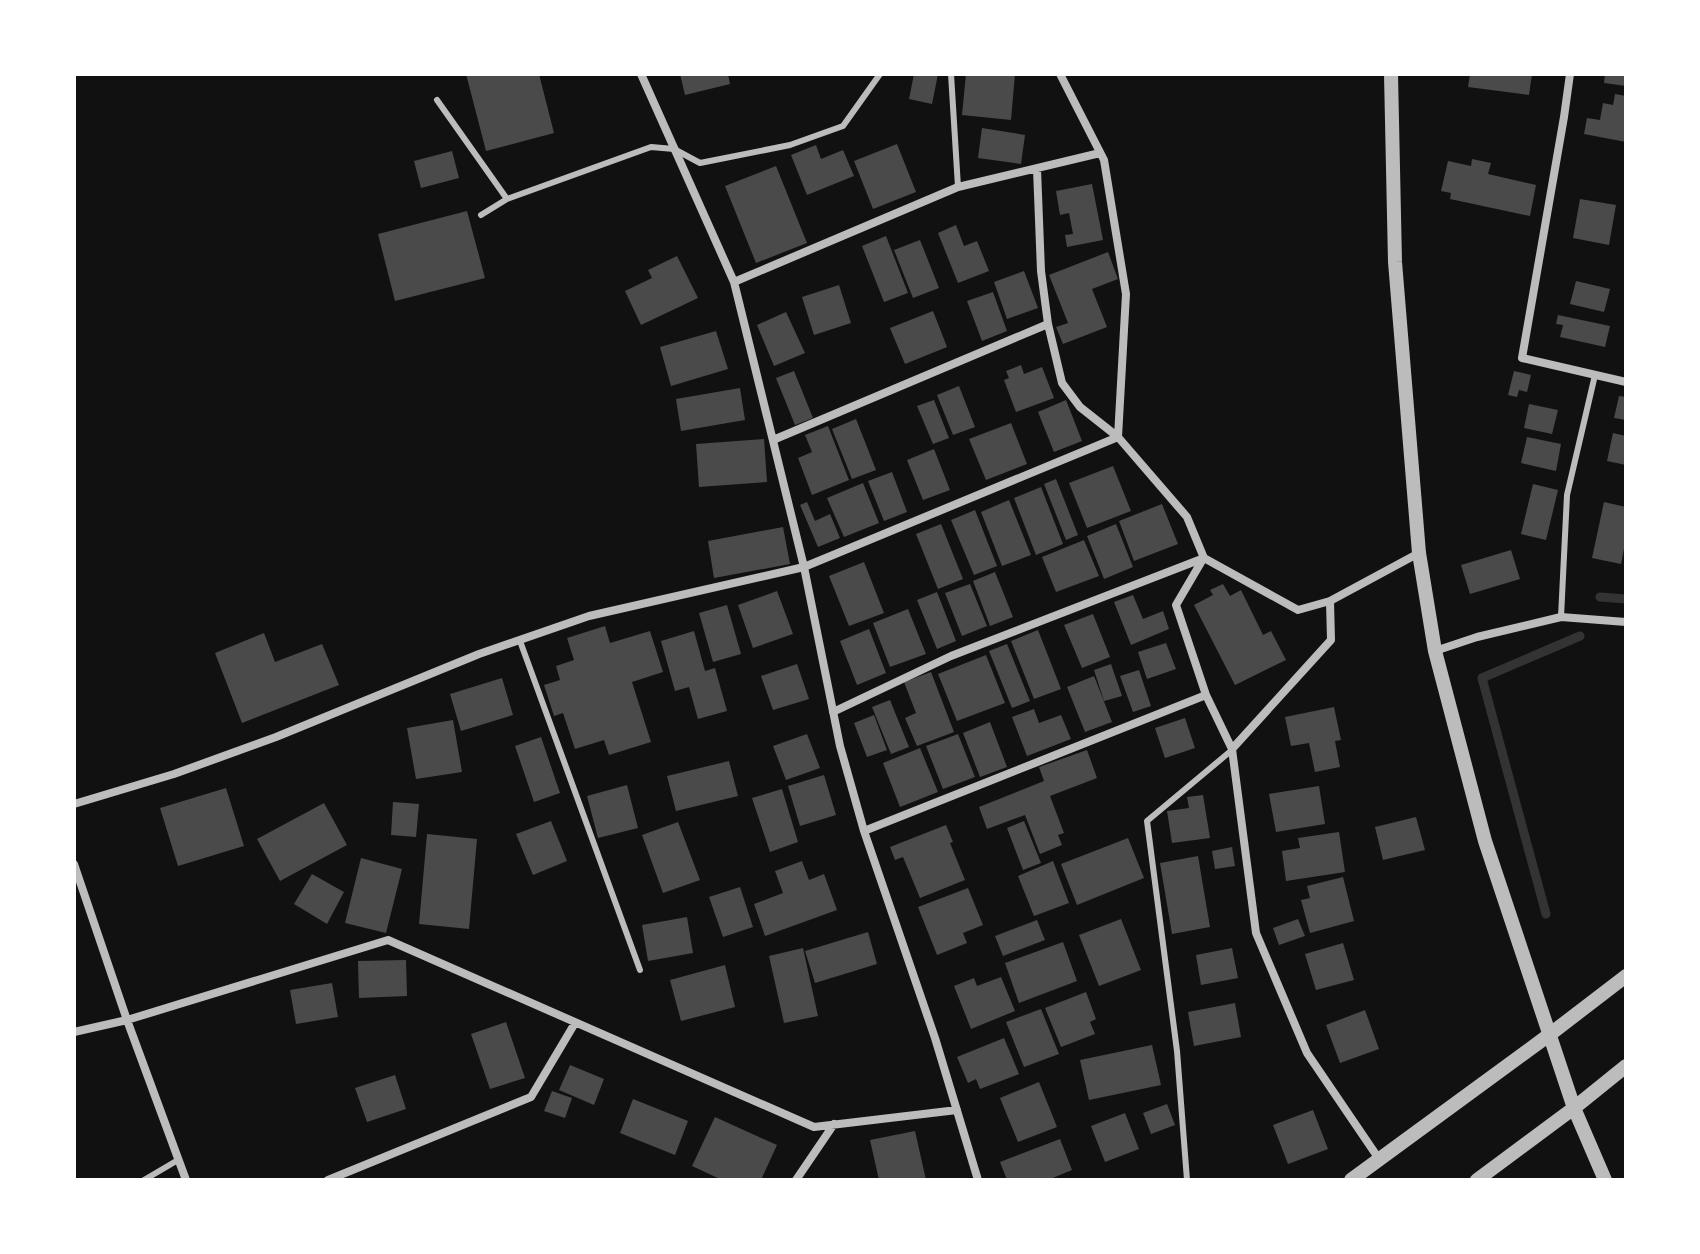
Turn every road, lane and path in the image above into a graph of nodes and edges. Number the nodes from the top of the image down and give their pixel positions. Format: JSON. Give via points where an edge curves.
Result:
{"nodes":[{"id":1,"x":641,"y":74,"type":"edge"},
{"id":2,"x":880,"y":74,"type":"edge"},
{"id":3,"x":951,"y":74,"type":"edge"},
{"id":4,"x":1060,"y":74,"type":"edge"},
{"id":5,"x":1391,"y":74,"type":"edge"},
{"id":6,"x":1570,"y":74,"type":"edge"},
{"id":7,"x":437,"y":100,"type":"dead end"},
{"id":8,"x":674,"y":149,"type":"junction"},
{"id":9,"x":1100,"y":153,"type":"junction"},
{"id":10,"x":1037,"y":169,"type":"junction"},
{"id":11,"x":958,"y":187,"type":"junction"},
{"id":12,"x":507,"y":199,"type":"junction"},
{"id":13,"x":481,"y":215,"type":"dead end"},
{"id":14,"x":734,"y":282,"type":"junction"},
{"id":15,"x":1048,"y":324,"type":"junction"},
{"id":16,"x":1595,"y":375,"type":"junction"},
{"id":17,"x":1626,"y":382,"type":"edge"},
{"id":18,"x":1118,"y":437,"type":"junction"},
{"id":19,"x":773,"y":440,"type":"junction"},
{"id":20,"x":1419,"y":553,"type":"junction"},
{"id":21,"x":1204,"y":558,"type":"junction"},
{"id":22,"x":804,"y":567,"type":"junction"},
{"id":23,"x":1330,"y":601,"type":"junction"},
{"id":24,"x":1561,"y":617,"type":"junction"},
{"id":25,"x":1626,"y":622,"type":"edge"},
{"id":26,"x":520,"y":641,"type":"junction"},
{"id":27,"x":1435,"y":651,"type":"junction"},
{"id":28,"x":1206,"y":695,"type":"junction"},
{"id":29,"x":833,"y":712,"type":"junction"},
{"id":30,"x":1232,"y":749,"type":"junction"},
{"id":31,"x":74,"y":804,"type":"edge"},
{"id":32,"x":864,"y":831,"type":"junction"},
{"id":33,"x":74,"y":864,"type":"edge"},
{"id":34,"x":640,"y":970,"type":"dead end"},
{"id":35,"x":1626,"y":976,"type":"edge"},
{"id":36,"x":127,"y":1020,"type":"junction"},
{"id":37,"x":575,"y":1023,"type":"junction"},
{"id":38,"x":74,"y":1032,"type":"edge"},
{"id":39,"x":1549,"y":1035,"type":"junction"},
{"id":40,"x":1626,"y":1066,"type":"edge"},
{"id":41,"x":1574,"y":1108,"type":"junction"},
{"id":42,"x":957,"y":1110,"type":"junction"},
{"id":43,"x":834,"y":1124,"type":"junction"},
{"id":44,"x":1379,"y":1159,"type":"junction"},
{"id":45,"x":178,"y":1160,"type":"junction"},
{"id":46,"x":144,"y":1180,"type":"edge"},
{"id":47,"x":186,"y":1180,"type":"edge"},
{"id":48,"x":328,"y":1180,"type":"edge"},
{"id":49,"x":796,"y":1180,"type":"edge"},
{"id":50,"x":978,"y":1180,"type":"edge"},
{"id":51,"x":1187,"y":1180,"type":"edge"},
{"id":52,"x":1351,"y":1180,"type":"edge"},
{"id":53,"x":1477,"y":1180,"type":"edge"},
{"id":54,"x":1605,"y":1180,"type":"edge"}],
"edges":[{"from":1,"to":8,"type":"street"},
{"from":2,"to":8,"type":"lane","via":[[843,126],[790,145],[700,163]]},
{"from":3,"to":11,"type":"lane"},
{"from":4,"to":9,"type":"street"},
{"from":5,"to":20,"type":"street","via":[[1395,262]]},
{"from":6,"to":16,"type":"street","via":[[1522,358]]},
{"from":7,"to":12,"type":"lane"},
{"from":8,"to":12,"type":"lane","via":[[651,147]]},
{"from":8,"to":14,"type":"street"},
{"from":9,"to":10,"type":"street"},
{"from":9,"to":18,"type":"street","via":[[1126,294]]},
{"from":10,"to":11,"type":"street"},
{"from":10,"to":15,"type":"street"},
{"from":11,"to":14,"type":"street"},
{"from":12,"to":13,"type":"lane"},
{"from":14,"to":19,"type":"street"},
{"from":15,"to":18,"type":"street","via":[[1062,383],[1080,407]]},
{"from":15,"to":19,"type":"street"},
{"from":16,"to":17,"type":"street"},
{"from":16,"to":24,"type":"lane","via":[[1567,495]]},
{"from":18,"to":21,"type":"street","via":[[1187,517]]},
{"from":18,"to":22,"type":"street"},
{"from":19,"to":22,"type":"street"},
{"from":20,"to":23,"type":"street"},
{"from":20,"to":27,"type":"street"},
{"from":21,"to":23,"type":"street","via":[[1298,610]]},
{"from":21,"to":28,"type":"street","via":[[1176,605]]},
{"from":21,"to":29,"type":"street","via":[[951,656]]},
{"from":22,"to":26,"type":"street","via":[[589,616]]},
{"from":22,"to":29,"type":"street"},
{"from":23,"to":30,"type":"street","via":[[1331,640]]},
{"from":24,"to":25,"type":"street"},
{"from":24,"to":27,"type":"street"},
{"from":26,"to":31,"type":"street","via":[[203,764]]},
{"from":26,"to":34,"type":"lane"},
{"from":27,"to":39,"type":"street","via":[[1485,841]]},
{"from":28,"to":30,"type":"street"},
{"from":28,"to":32,"type":"street"},
{"from":29,"to":32,"type":"street"},
{"from":30,"to":44,"type":"street","via":[[1256,933],[1307,1053]]},
{"from":30,"to":51,"type":"lane","via":[[1147,821],[1177,1051]]},
{"from":32,"to":42,"type":"street"},
{"from":33,"to":36,"type":"street"},
{"from":35,"to":39,"type":"street"},
{"from":36,"to":37,"type":"street","via":[[388,940]]},
{"from":36,"to":38,"type":"street"},
{"from":36,"to":45,"type":"street"},
{"from":37,"to":43,"type":"street","via":[[814,1127]]},
{"from":37,"to":48,"type":"street","via":[[531,1097]]},
{"from":39,"to":41,"type":"street"},
{"from":39,"to":44,"type":"street"},
{"from":40,"to":41,"type":"street"},
{"from":41,"to":53,"type":"street"},
{"from":41,"to":54,"type":"street"},
{"from":42,"to":43,"type":"street"},
{"from":42,"to":50,"type":"street"},
{"from":43,"to":49,"type":"street"},
{"from":44,"to":52,"type":"street"},
{"from":45,"to":46,"type":"lane"},
{"from":45,"to":47,"type":"street"}]}
